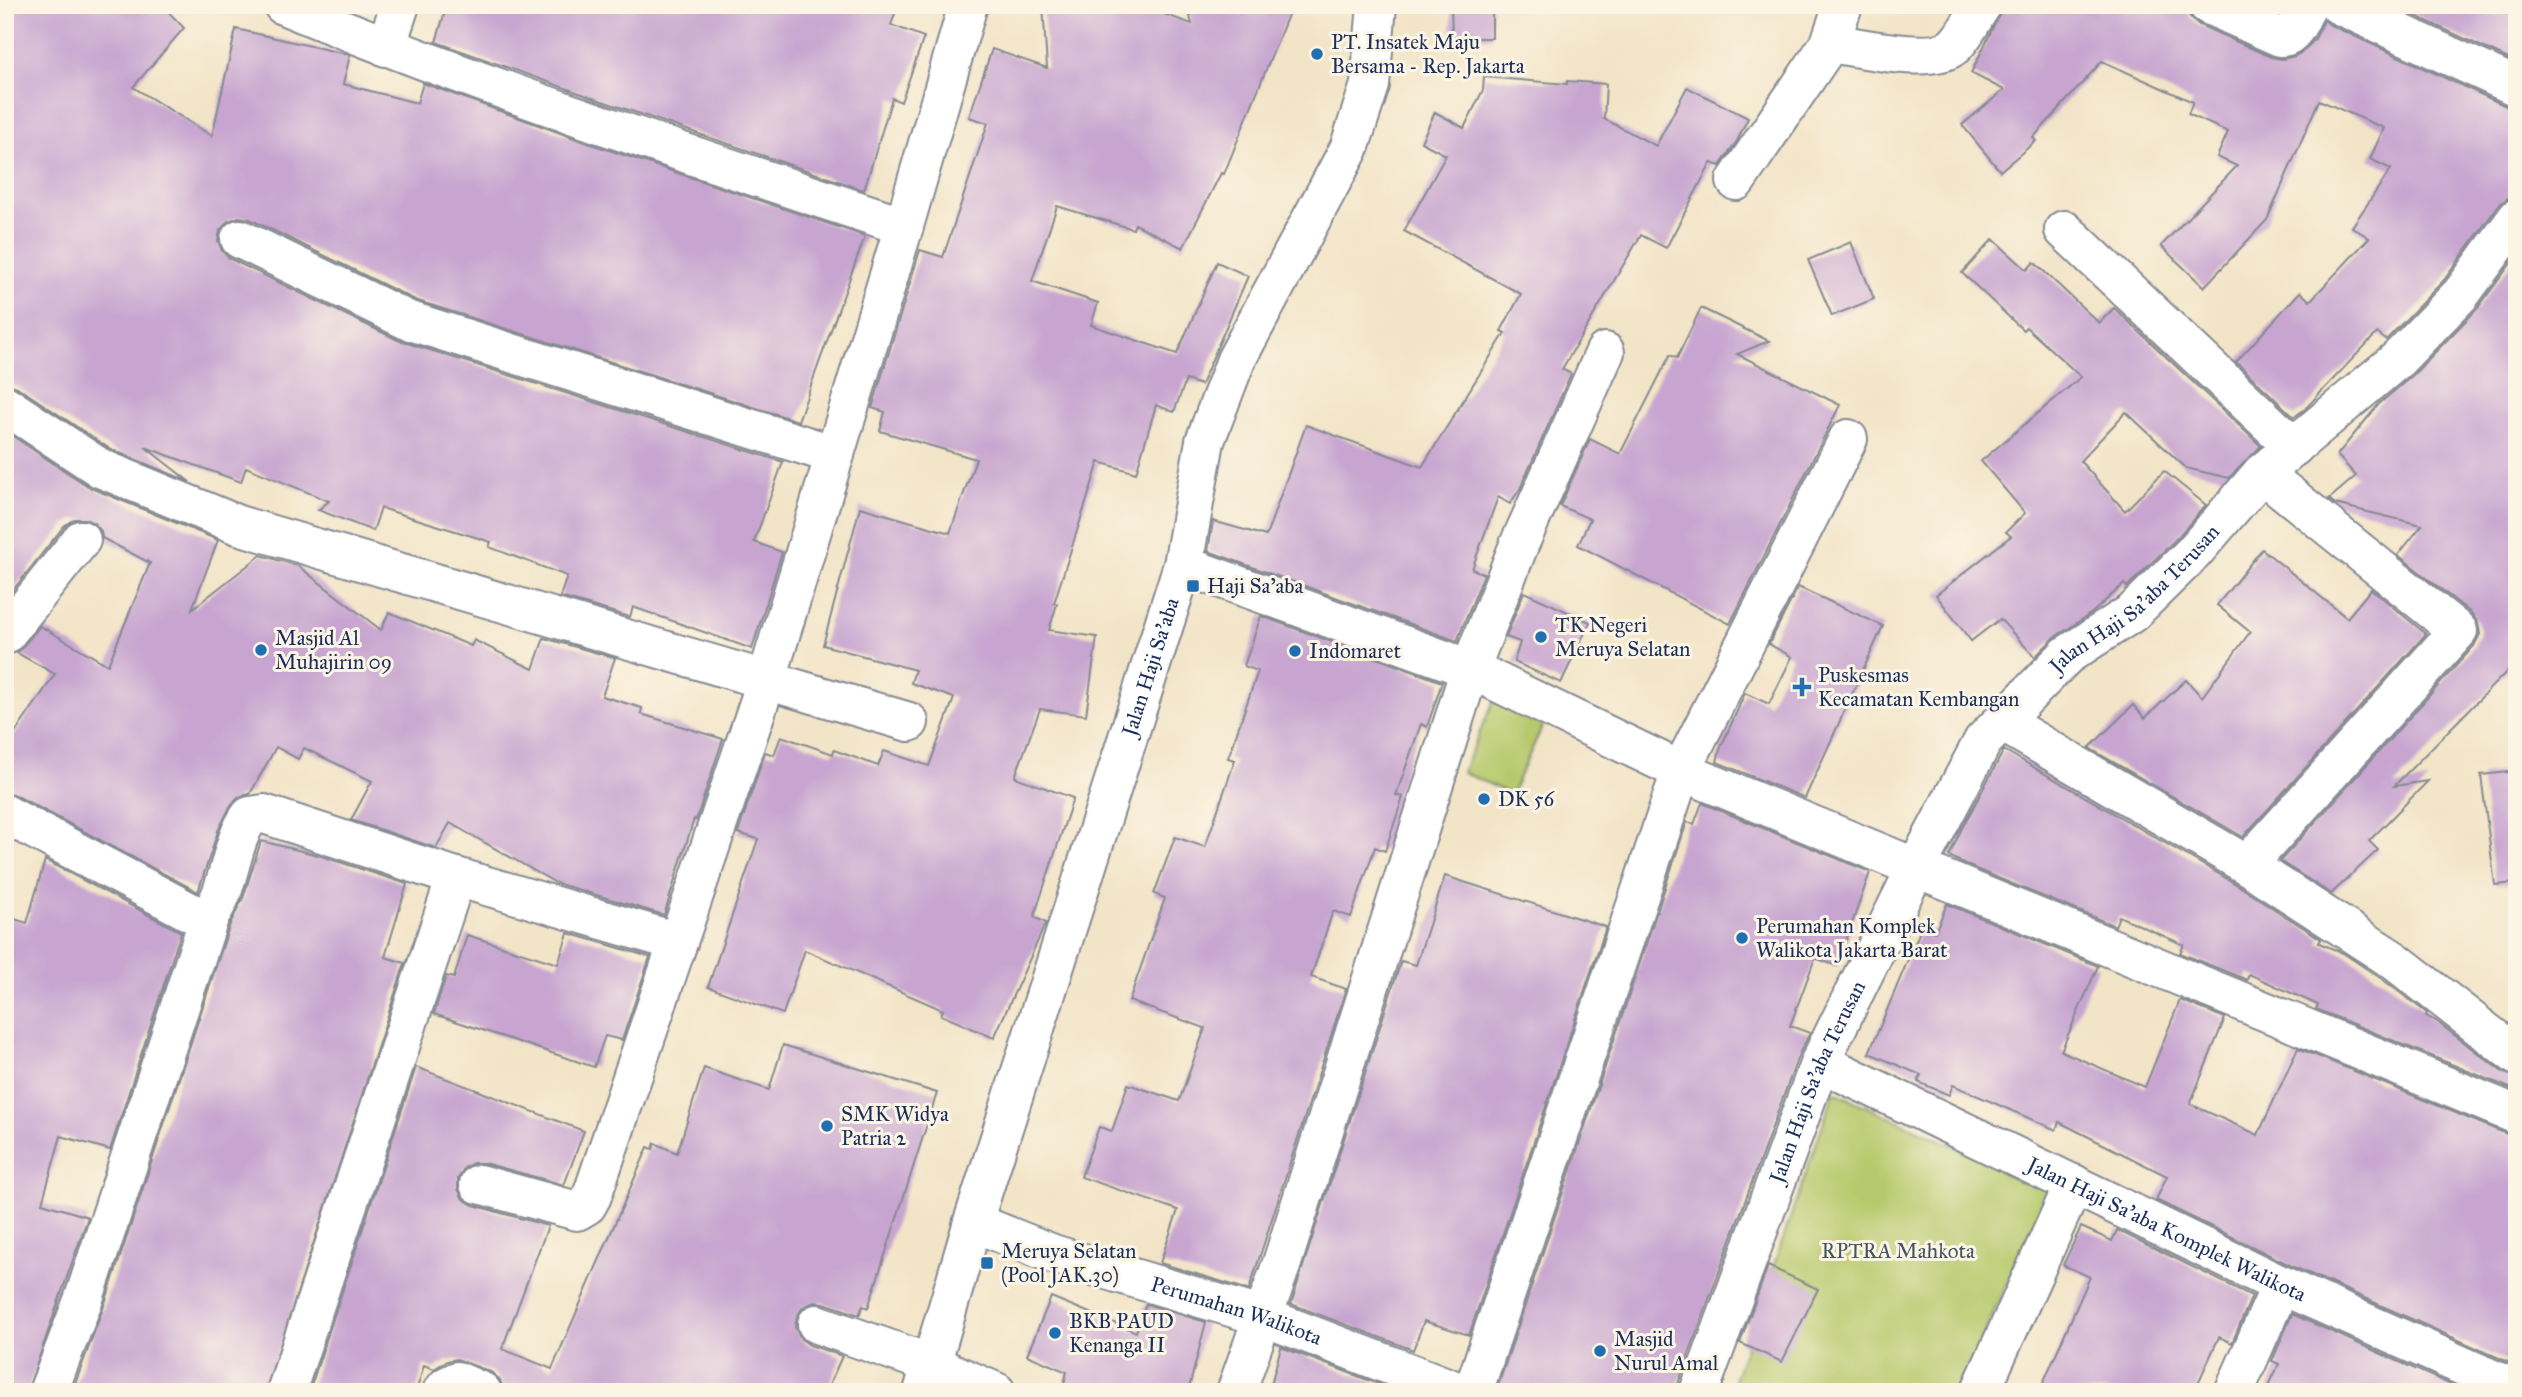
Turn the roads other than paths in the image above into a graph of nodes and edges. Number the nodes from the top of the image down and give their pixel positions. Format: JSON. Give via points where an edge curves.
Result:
{"nodes":[{"id":1,"x":284,"y":5,"type":"edge"},
{"id":2,"x":400,"y":5,"type":"edge"},
{"id":3,"x":968,"y":5,"type":"edge"},
{"id":4,"x":1377,"y":5,"type":"edge"},
{"id":5,"x":1843,"y":5,"type":"edge"},
{"id":6,"x":1982,"y":5,"type":"edge"},
{"id":7,"x":2208,"y":5,"type":"edge"},
{"id":8,"x":2307,"y":5,"type":"edge"},
{"id":9,"x":2339,"y":5,"type":"edge"},
{"id":10,"x":1830,"y":43,"type":"junction"},
{"id":11,"x":386,"y":47,"type":"junction"},
{"id":12,"x":2517,"y":87,"type":"edge"},
{"id":13,"x":1735,"y":181,"type":"dead end"},
{"id":14,"x":2517,"y":218,"type":"edge"},
{"id":15,"x":904,"y":226,"type":"junction"},
{"id":16,"x":2064,"y":230,"type":"dead end"},
{"id":17,"x":240,"y":239,"type":"dead end"},
{"id":18,"x":1605,"y":352,"type":"dead end"},
{"id":19,"x":5,"y":405,"type":"edge"},
{"id":20,"x":1848,"y":439,"type":"dead end"},
{"id":21,"x":2294,"y":447,"type":"junction"},
{"id":22,"x":835,"y":455,"type":"junction"},
{"id":23,"x":2262,"y":473,"type":"junction"},
{"id":24,"x":81,"y":540,"type":"dead end"},
{"id":25,"x":1183,"y":565,"type":"junction"},
{"id":26,"x":5,"y":635,"type":"edge"},
{"id":27,"x":1470,"y":669,"type":"junction"},
{"id":28,"x":766,"y":682,"type":"junction"},
{"id":29,"x":909,"y":722,"type":"dead end"},
{"id":30,"x":2002,"y":722,"type":"junction"},
{"id":31,"x":1681,"y":771,"type":"junction"},
{"id":32,"x":5,"y":814,"type":"edge"},
{"id":33,"x":2247,"y":865,"type":"junction"},
{"id":34,"x":1916,"y":868,"type":"junction"},
{"id":35,"x":456,"y":877,"type":"junction"},
{"id":36,"x":211,"y":915,"type":"junction"},
{"id":37,"x":678,"y":942,"type":"junction"},
{"id":38,"x":2517,"y":1056,"type":"edge"},
{"id":39,"x":1820,"y":1062,"type":"junction"},
{"id":40,"x":2517,"y":1115,"type":"edge"},
{"id":41,"x":479,"y":1184,"type":"dead end"},
{"id":42,"x":2074,"y":1184,"type":"junction"},
{"id":43,"x":973,"y":1222,"type":"junction"},
{"id":44,"x":2281,"y":1285,"type":"junction"},
{"id":45,"x":1264,"y":1317,"type":"junction"},
{"id":46,"x":817,"y":1324,"type":"dead end"},
{"id":47,"x":927,"y":1378,"type":"edge"},
{"id":48,"x":2517,"y":1390,"type":"edge"},
{"id":49,"x":48,"y":1392,"type":"edge"},
{"id":50,"x":286,"y":1392,"type":"edge"},
{"id":51,"x":442,"y":1392,"type":"edge"},
{"id":52,"x":482,"y":1392,"type":"edge"},
{"id":53,"x":996,"y":1392,"type":"edge"},
{"id":54,"x":1236,"y":1392,"type":"edge"},
{"id":55,"x":1460,"y":1392,"type":"edge"},
{"id":56,"x":1473,"y":1392,"type":"edge"},
{"id":57,"x":1699,"y":1392,"type":"edge"},
{"id":58,"x":1980,"y":1392,"type":"edge"},
{"id":59,"x":2234,"y":1392,"type":"edge"}],
"edges":[{"from":1,"to":11,"type":"street"},
{"from":2,"to":11,"type":"street"},
{"from":3,"to":15,"type":"street"},
{"from":4,"to":25,"type":"street","name":"Jalan Haji Sa'aba","via":[[1370,85],[1349,149],[1236,360],[1205,441]]},
{"from":5,"to":10,"type":"street"},
{"from":6,"to":10,"type":"street","via":[[1955,46],[1944,53],[1926,55]]},
{"from":7,"to":8,"type":"street","via":[[2286,38]]},
{"from":9,"to":12,"type":"street"},
{"from":10,"to":13,"type":"street"},
{"from":11,"to":15,"type":"street"},
{"from":14,"to":21,"type":"street","name":"Jalan Haji Sa'aba Terusan","via":[[2461,294],[2397,360]]},
{"from":15,"to":22,"type":"street"},
{"from":16,"to":21,"type":"street"},
{"from":17,"to":22,"type":"street","via":[[407,320]]},
{"from":18,"to":27,"type":"street","via":[[1519,545]]},
{"from":19,"to":28,"type":"street","via":[[100,468],[238,525]]},
{"from":20,"to":31,"type":"street"},
{"from":21,"to":23,"type":"street","name":"Jalan Haji Sa'aba Terusan"},
{"from":22,"to":28,"type":"street"},
{"from":23,"to":30,"type":"street","name":"Jalan Haji Sa'aba Terusan","via":[[2193,553],[2132,613],[2067,655]]},
{"from":23,"to":33,"type":"street","via":[[2458,631]]},
{"from":24,"to":26,"type":"street"},
{"from":25,"to":27,"type":"street"},
{"from":25,"to":43,"type":"street","name":"Jalan Haji Sa'aba"},
{"from":27,"to":31,"type":"street"},
{"from":27,"to":45,"type":"street"},
{"from":28,"to":29,"type":"street"},
{"from":28,"to":37,"type":"street"},
{"from":30,"to":33,"type":"street"},
{"from":30,"to":34,"type":"street","name":"Jalan Haji Sa'aba Terusan","via":[[1983,741]]},
{"from":31,"to":34,"type":"street"},
{"from":31,"to":56,"type":"street"},
{"from":32,"to":36,"type":"street","via":[[192,913]]},
{"from":33,"to":38,"type":"street","via":[[2395,961]]},
{"from":34,"to":39,"type":"street","name":"Jalan Haji Sa'aba Terusan"},
{"from":34,"to":40,"type":"street"},
{"from":35,"to":36,"type":"street","via":[[257,814],[241,833]]},
{"from":35,"to":37,"type":"street"},
{"from":35,"to":50,"type":"street"},
{"from":36,"to":49,"type":"street","via":[[84,1298]]},
{"from":37,"to":41,"type":"street","via":[[587,1205],[577,1211]]},
{"from":39,"to":42,"type":"street","name":"Jalan Haji Sa'aba Komplek Walikota"},
{"from":39,"to":57,"type":"street","name":"Jalan Haji Sa'aba Terusan"},
{"from":42,"to":44,"type":"street","name":"Jalan Haji Sa'aba Komplek Walikota"},
{"from":42,"to":58,"type":"street"},
{"from":43,"to":45,"type":"street","name":"Perumahan Walikota","via":[[1053,1254]]},
{"from":43,"to":47,"type":"street","name":"Jalan Haji Sa'aba"},
{"from":44,"to":48,"type":"street","name":"Jalan Haji Sa'aba Komplek Walikota"},
{"from":44,"to":59,"type":"street"},
{"from":45,"to":54,"type":"street"},
{"from":45,"to":55,"type":"street","name":"Perumahan Walikota"},
{"from":46,"to":47,"type":"street"},
{"from":47,"to":53,"type":"street"},
{"from":51,"to":52,"type":"street","via":[[457,1381]]}]}
